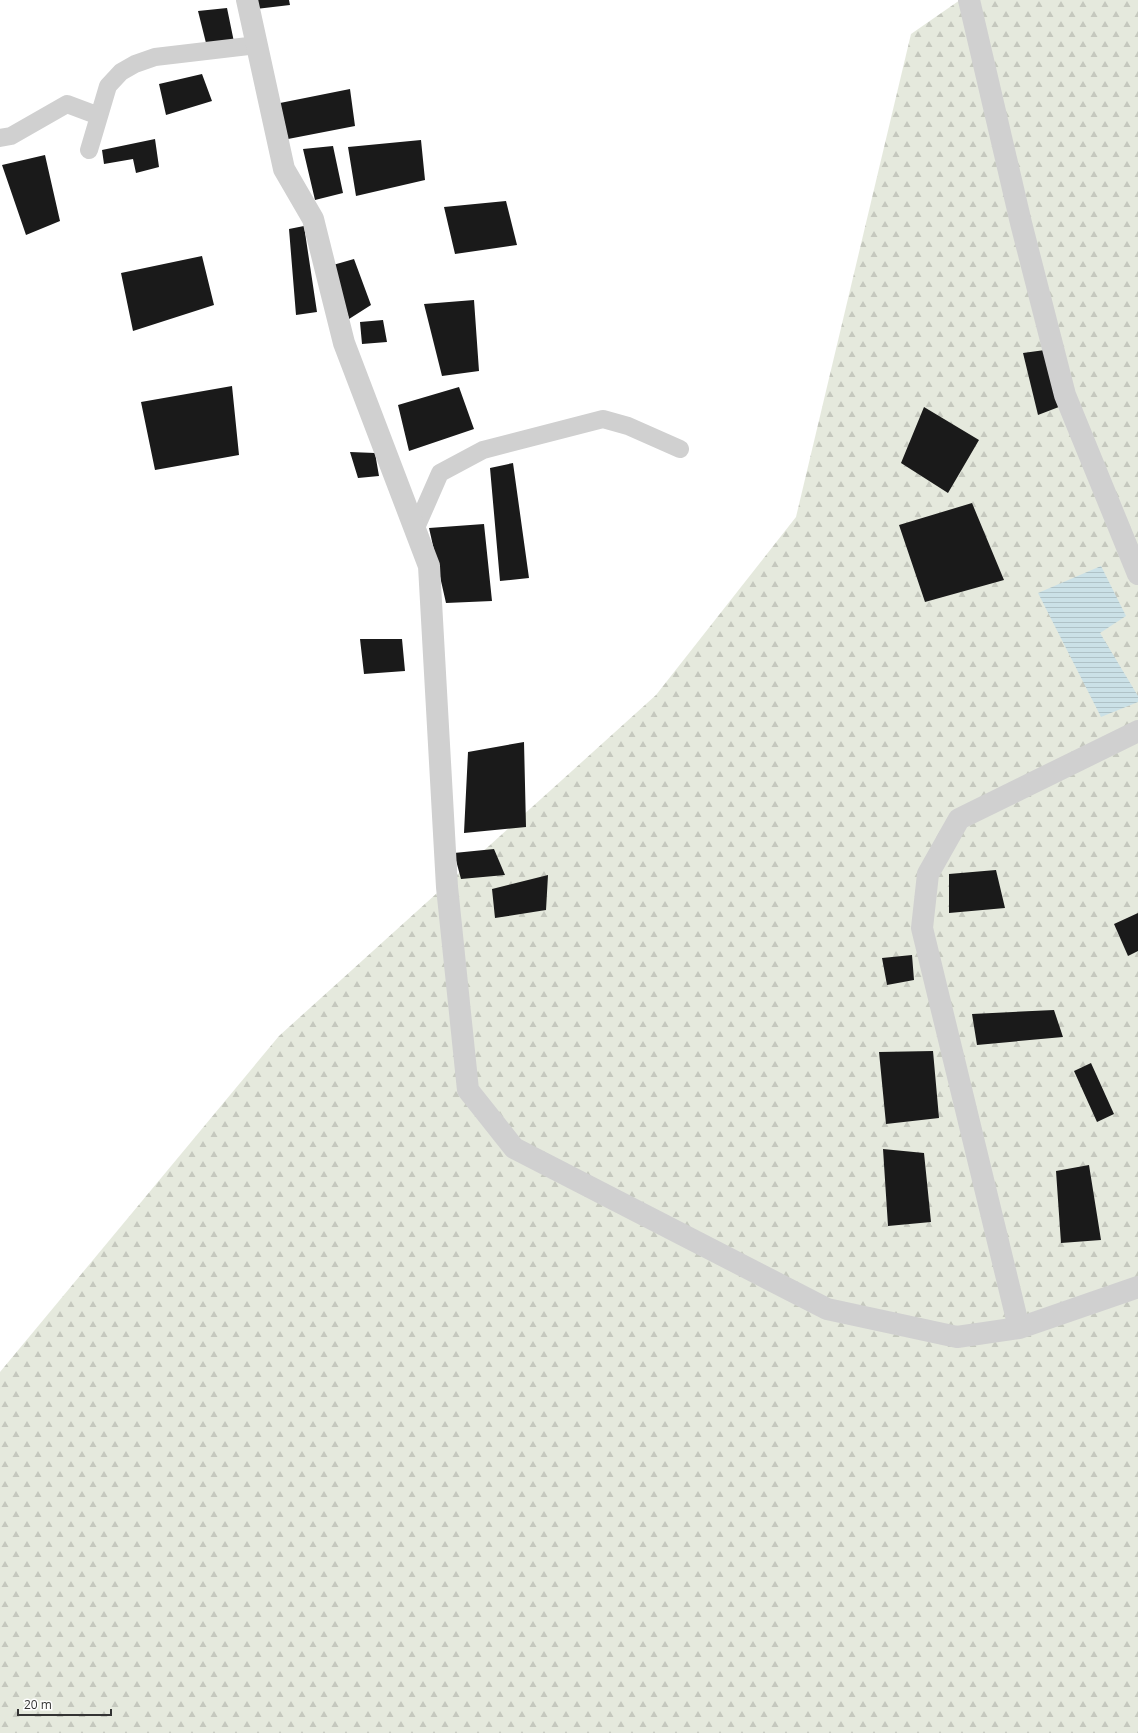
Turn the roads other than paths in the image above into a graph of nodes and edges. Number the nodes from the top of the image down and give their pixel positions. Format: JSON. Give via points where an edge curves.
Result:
{"nodes":[{"id":1,"x":247,"y":0,"type":"edge"},
{"id":2,"x":969,"y":0,"type":"edge"},
{"id":3,"x":257,"y":46,"type":"junction"},
{"id":4,"x":99,"y":116,"type":"junction"},
{"id":5,"x":0,"y":138,"type":"edge"},
{"id":6,"x":89,"y":150,"type":"dead end"},
{"id":7,"x":680,"y":449,"type":"dead end"},
{"id":8,"x":415,"y":530,"type":"junction"},
{"id":9,"x":1138,"y":574,"type":"edge"},
{"id":10,"x":1138,"y":731,"type":"edge"},
{"id":11,"x":1138,"y":1287,"type":"edge"},
{"id":12,"x":1019,"y":1328,"type":"junction"}],
"edges":[{"from":1,"to":3,"type":"street"},
{"from":2,"to":9,"type":"street","via":[[1021,223],[1065,396]]},
{"from":3,"to":4,"type":"lane","via":[[155,57],[134,64],[121,72],[108,86]]},
{"from":3,"to":8,"type":"street","via":[[284,169],[313,219],[344,343]]},
{"from":4,"to":5,"type":"lane","via":[[67,104],[11,136]]},
{"from":4,"to":6,"type":"lane"},
{"from":7,"to":8,"type":"lane","via":[[628,426],[603,419],[483,450],[440,473]]},
{"from":8,"to":12,"type":"street","via":[[429,566],[447,887],[468,1090],[514,1148],[827,1309],[956,1337]]},
{"from":10,"to":12,"type":"street","via":[[960,819],[928,874],[922,928]]},
{"from":11,"to":12,"type":"street"}]}
